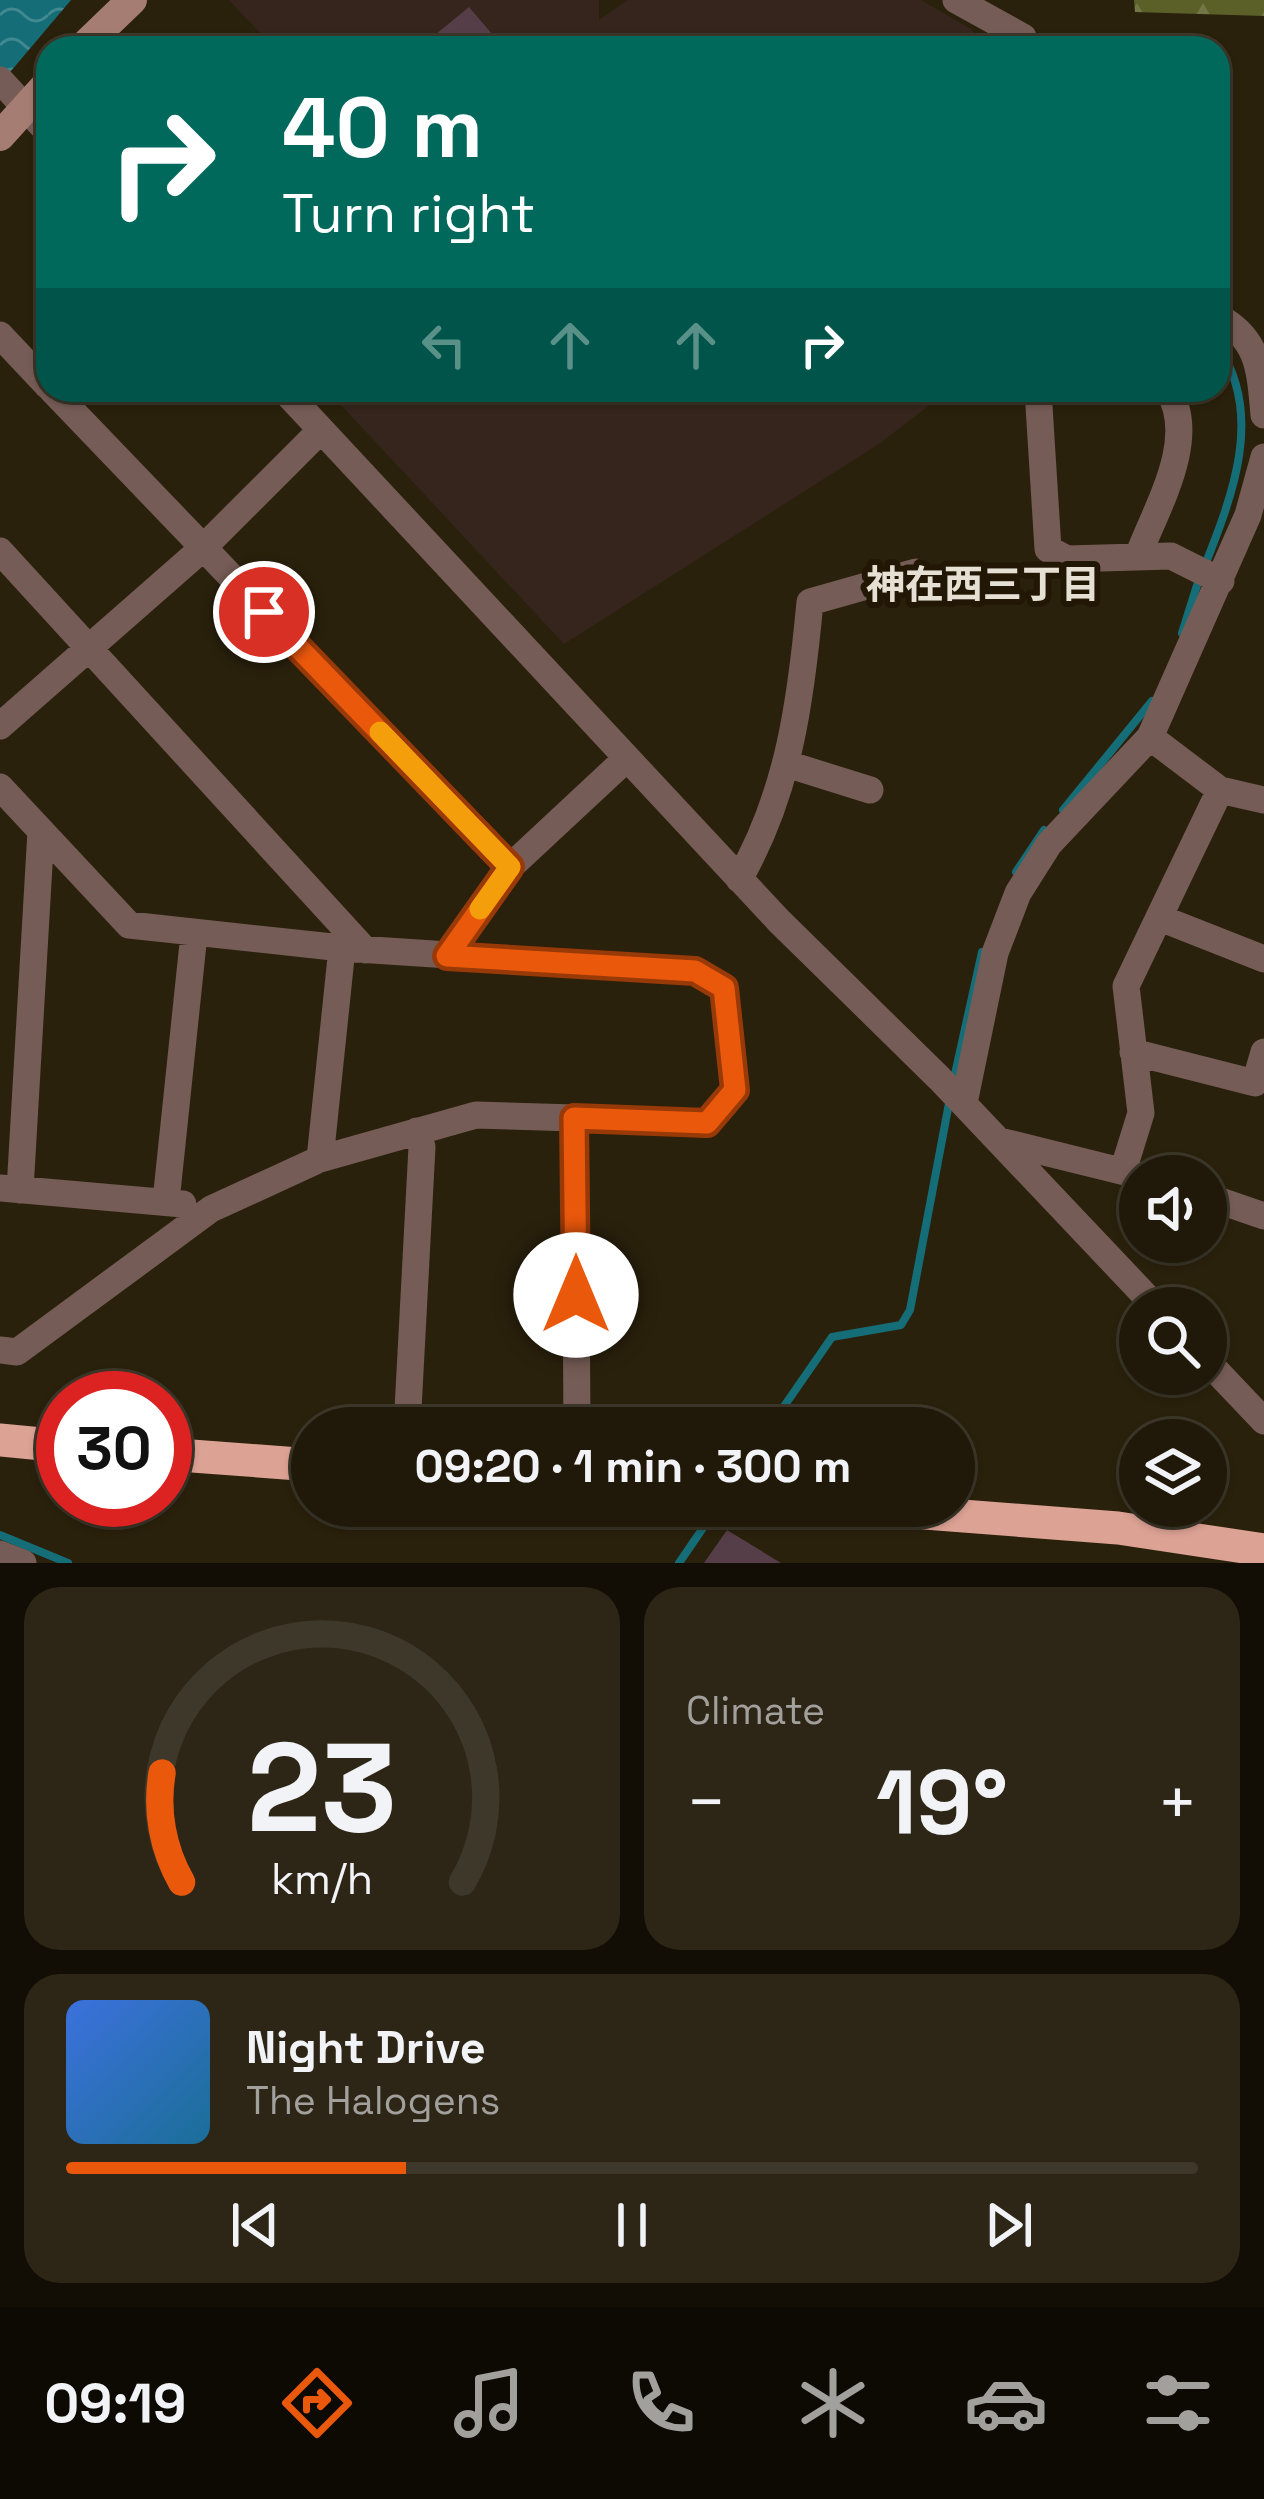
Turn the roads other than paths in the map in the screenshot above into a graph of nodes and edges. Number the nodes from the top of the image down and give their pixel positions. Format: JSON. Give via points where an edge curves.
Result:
{"nodes":[{"id":1,"x":132,"y":0,"type":"edge"},
{"id":2,"x":956,"y":0,"type":"edge"},
{"id":3,"x":1010,"y":0,"type":"edge"},
{"id":4,"x":94,"y":36,"type":"edge"},
{"id":5,"x":1016,"y":36,"type":"edge"},
{"id":6,"x":1024,"y":36,"type":"edge"},
{"id":7,"x":0,"y":80,"type":"edge"},
{"id":8,"x":36,"y":96,"type":"edge"},
{"id":9,"x":26,"y":107,"type":"junction"},
{"id":10,"x":36,"y":118,"type":"edge"},
{"id":11,"x":0,"y":136,"type":"edge"},
{"id":12,"x":0,"y":335,"type":"edge"},
{"id":13,"x":1256,"y":336,"type":"edge"},
{"id":14,"x":36,"y":373,"type":"edge"},
{"id":15,"x":63,"y":402,"type":"edge"},
{"id":16,"x":295,"y":402,"type":"edge"},
{"id":17,"x":1039,"y":402,"type":"edge"},
{"id":18,"x":1174,"y":402,"type":"edge"},
{"id":19,"x":1264,"y":415,"type":"edge"},
{"id":20,"x":320,"y":430,"type":"junction"},
{"id":21,"x":1264,"y":457,"type":"edge"},
{"id":22,"x":203,"y":548,"type":"junction"},
{"id":23,"x":0,"y":551,"type":"edge"},
{"id":24,"x":1138,"y":556,"type":"junction"},
{"id":25,"x":916,"y":572,"type":"dead end"},
{"id":26,"x":1210,"y":576,"type":"junction"},
{"id":27,"x":87,"y":649,"type":"junction"},
{"id":28,"x":0,"y":726,"type":"edge"},
{"id":29,"x":1150,"y":737,"type":"junction"},
{"id":30,"x":627,"y":758,"type":"junction"},
{"id":31,"x":787,"y":764,"type":"junction"},
{"id":32,"x":0,"y":788,"type":"edge"},
{"id":33,"x":870,"y":790,"type":"dead end"},
{"id":34,"x":1220,"y":790,"type":"junction"},
{"id":35,"x":1264,"y":800,"type":"edge"},
{"id":36,"x":41,"y":831,"type":"junction"},
{"id":37,"x":510,"y":867,"type":"junction"},
{"id":38,"x":739,"y":878,"type":"junction"},
{"id":39,"x":1160,"y":918,"type":"junction"},
{"id":40,"x":194,"y":934,"type":"junction"},
{"id":41,"x":354,"y":949,"type":"junction"},
{"id":42,"x":447,"y":956,"type":"junction"},
{"id":43,"x":1264,"y":959,"type":"edge"},
{"id":44,"x":1133,"y":1052,"type":"junction"},
{"id":45,"x":1264,"y":1052,"type":"edge"},
{"id":46,"x":964,"y":1103,"type":"junction"},
{"id":47,"x":574,"y":1118,"type":"junction"},
{"id":48,"x":417,"y":1132,"type":"junction"},
{"id":49,"x":1000,"y":1142,"type":"junction"},
{"id":50,"x":1135,"y":1155,"type":"edge"},
{"id":51,"x":320,"y":1159,"type":"junction"},
{"id":52,"x":1119,"y":1171,"type":"edge"},
{"id":53,"x":10,"y":1189,"type":"edge"},
{"id":54,"x":166,"y":1201,"type":"junction"},
{"id":55,"x":1227,"y":1203,"type":"edge"},
{"id":56,"x":211,"y":1209,"type":"junction"},
{"id":57,"x":1264,"y":1216,"type":"edge"},
{"id":58,"x":1137,"y":1287,"type":"edge"},
{"id":59,"x":0,"y":1350,"type":"edge"},
{"id":60,"x":1227,"y":1382,"type":"edge"},
{"id":61,"x":408,"y":1407,"type":"edge"},
{"id":62,"x":577,"y":1407,"type":"edge"},
{"id":63,"x":1264,"y":1421,"type":"edge"},
{"id":64,"x":0,"y":1440,"type":"edge"},
{"id":65,"x":36,"y":1443,"type":"edge"},
{"id":66,"x":192,"y":1456,"type":"edge"},
{"id":67,"x":291,"y":1463,"type":"edge"},
{"id":68,"x":975,"y":1517,"type":"edge"},
{"id":69,"x":1264,"y":1550,"type":"edge"},
{"id":70,"x":0,"y":1554,"type":"edge"},
{"id":71,"x":23,"y":1563,"type":"edge"}],
"edges":[{"from":1,"to":4,"type":"main road"},
{"from":2,"to":5,"type":"street"},
{"from":3,"to":6,"type":"street"},
{"from":7,"to":9,"type":"street"},
{"from":8,"to":9,"type":"main road"},
{"from":9,"to":10,"type":"street"},
{"from":9,"to":11,"type":"main road"},
{"from":12,"to":14,"type":"street"},
{"from":13,"to":19,"type":"street"},
{"from":15,"to":22,"type":"street"},
{"from":16,"to":20,"type":"street"},
{"from":17,"to":24,"type":"street","via":[[1048,549],[1067,559]]},
{"from":18,"to":24,"type":"street","via":[[1180,440]]},
{"from":20,"to":22,"type":"street"},
{"from":20,"to":30,"type":"street"},
{"from":21,"to":26,"type":"street","via":[[1248,515]]},
{"from":22,"to":27,"type":"street"},
{"from":22,"to":37,"type":"street"},
{"from":23,"to":27,"type":"street"},
{"from":24,"to":26,"type":"street","via":[[1171,556]]},
{"from":25,"to":31,"type":"street","via":[[809,602]]},
{"from":26,"to":29,"type":"street"},
{"from":27,"to":28,"type":"street"},
{"from":27,"to":41,"type":"street"},
{"from":29,"to":34,"type":"street"},
{"from":29,"to":46,"type":"street","via":[[1048,844],[1018,892],[995,952]]},
{"from":30,"to":37,"type":"street"},
{"from":30,"to":38,"type":"street"},
{"from":31,"to":33,"type":"street"},
{"from":31,"to":38,"type":"street","via":[[763,837]]},
{"from":32,"to":36,"type":"street"},
{"from":34,"to":35,"type":"street"},
{"from":34,"to":39,"type":"street"},
{"from":36,"to":40,"type":"street","via":[[129,926]]},
{"from":36,"to":53,"type":"street"},
{"from":37,"to":42,"type":"street"},
{"from":38,"to":46,"type":"street"},
{"from":39,"to":43,"type":"street"},
{"from":39,"to":44,"type":"street","via":[[1126,986]]},
{"from":40,"to":41,"type":"street"},
{"from":40,"to":54,"type":"street"},
{"from":41,"to":42,"type":"street"},
{"from":41,"to":51,"type":"street"},
{"from":42,"to":47,"type":"street","via":[[695,971],[724,988],[735,1090],[707,1123]]},
{"from":44,"to":45,"type":"street","via":[[1255,1083]]},
{"from":44,"to":50,"type":"street","via":[[1141,1113]]},
{"from":46,"to":49,"type":"street"},
{"from":47,"to":48,"type":"street","via":[[476,1115]]},
{"from":47,"to":62,"type":"street"},
{"from":48,"to":51,"type":"street"},
{"from":48,"to":61,"type":"street"},
{"from":49,"to":52,"type":"street"},
{"from":49,"to":58,"type":"street"},
{"from":51,"to":56,"type":"street"},
{"from":53,"to":54,"type":"street"},
{"from":54,"to":56,"type":"street"},
{"from":55,"to":57,"type":"street"},
{"from":56,"to":59,"type":"street","via":[[16,1352]]},
{"from":60,"to":63,"type":"street"},
{"from":64,"to":65,"type":"highway"},
{"from":66,"to":67,"type":"highway"},
{"from":68,"to":69,"type":"highway"},
{"from":70,"to":71,"type":"street"}]}
